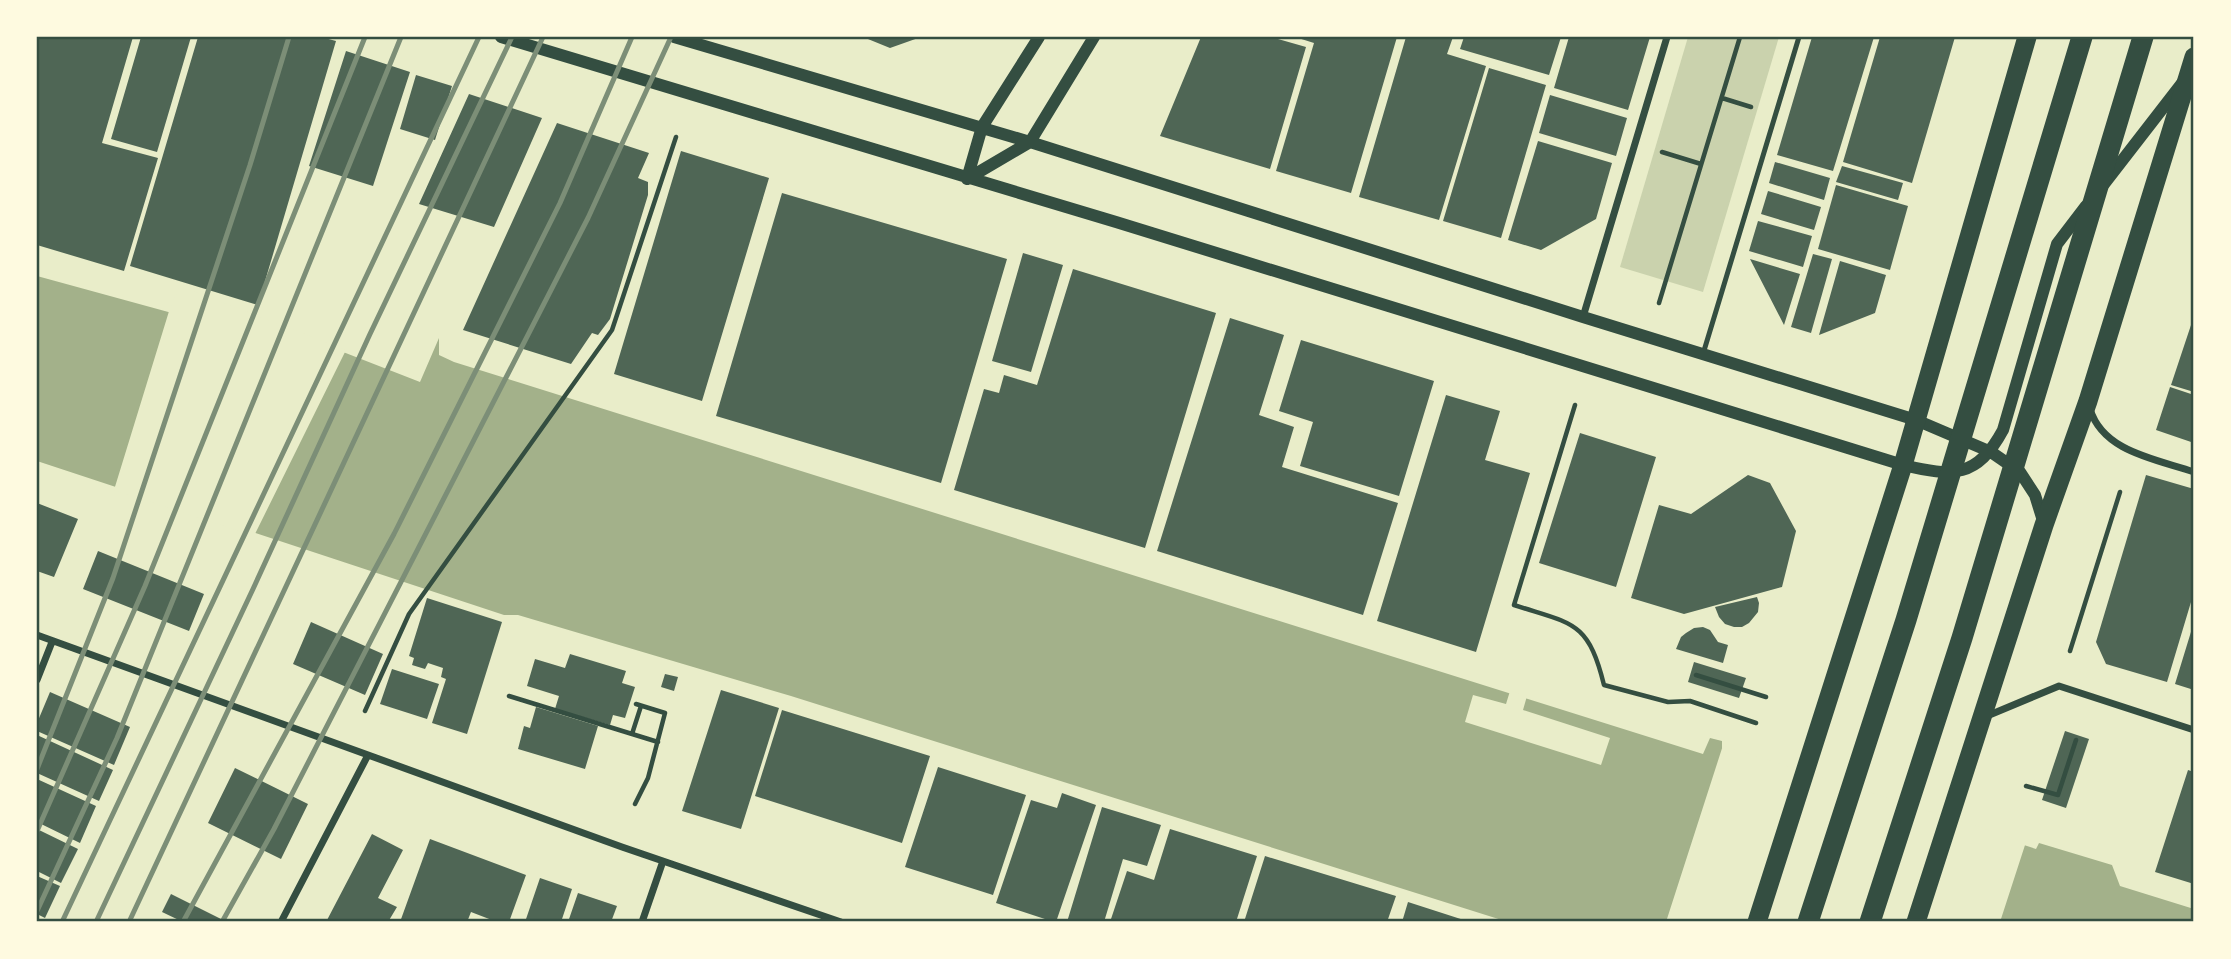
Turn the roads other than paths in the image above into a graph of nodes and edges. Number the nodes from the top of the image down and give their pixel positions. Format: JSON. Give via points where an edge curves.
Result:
{"nodes":[{"id":1,"x":501,"y":37,"type":"edge"},
{"id":2,"x":674,"y":37,"type":"edge"},
{"id":3,"x":1039,"y":37,"type":"edge"},
{"id":4,"x":1094,"y":37,"type":"edge"},
{"id":5,"x":1667,"y":37,"type":"edge"},
{"id":6,"x":1799,"y":37,"type":"edge"},
{"id":7,"x":2027,"y":37,"type":"edge"},
{"id":8,"x":2082,"y":37,"type":"edge"},
{"id":9,"x":2143,"y":37,"type":"edge"},
{"id":10,"x":2193,"y":68,"type":"edge"},
{"id":11,"x":982,"y":127,"type":"junction"},
{"id":12,"x":1030,"y":142,"type":"junction"},
{"id":13,"x":967,"y":179,"type":"junction"},
{"id":14,"x":1583,"y":317,"type":"junction"},
{"id":15,"x":1703,"y":354,"type":"junction"},
{"id":16,"x":2088,"y":401,"type":"junction"},
{"id":17,"x":1916,"y":420,"type":"junction"},
{"id":18,"x":1991,"y":452,"type":"junction"},
{"id":19,"x":1903,"y":465,"type":"junction"},
{"id":20,"x":2194,"y":472,"type":"edge"},
{"id":21,"x":2044,"y":524,"type":"junction"},
{"id":22,"x":37,"y":635,"type":"edge"},
{"id":23,"x":52,"y":642,"type":"junction"},
{"id":24,"x":37,"y":680,"type":"edge"},
{"id":25,"x":1984,"y":717,"type":"junction"},
{"id":26,"x":2194,"y":730,"type":"edge"},
{"id":27,"x":368,"y":755,"type":"junction"},
{"id":28,"x":663,"y":861,"type":"junction"},
{"id":29,"x":281,"y":922,"type":"edge"},
{"id":30,"x":642,"y":922,"type":"edge"},
{"id":31,"x":841,"y":922,"type":"edge"},
{"id":32,"x":1757,"y":922,"type":"edge"},
{"id":33,"x":1808,"y":922,"type":"edge"},
{"id":34,"x":1870,"y":922,"type":"edge"},
{"id":35,"x":1916,"y":922,"type":"edge"}],
"edges":[{"from":1,"to":13,"type":"street"},
{"from":2,"to":11,"type":"street"},
{"from":3,"to":11,"type":"street"},
{"from":4,"to":12,"type":"street"},
{"from":5,"to":14,"type":"street"},
{"from":6,"to":15,"type":"lane"},
{"from":7,"to":17,"type":"highway"},
{"from":8,"to":33,"type":"highway","via":[[1902,634]]},
{"from":9,"to":34,"type":"highway","via":[[1958,651]]},
{"from":10,"to":16,"type":"highway"},
{"from":10,"to":18,"type":"street","via":[[2057,244],[2003,430]]},
{"from":11,"to":12,"type":"street"},
{"from":11,"to":13,"type":"street"},
{"from":12,"to":13,"type":"street"},
{"from":12,"to":14,"type":"street"},
{"from":13,"to":19,"type":"street"},
{"from":14,"to":15,"type":"street"},
{"from":15,"to":17,"type":"street"},
{"from":16,"to":20,"type":"street","via":[[2094,423],[2110,441]]},
{"from":16,"to":21,"type":"highway"},
{"from":17,"to":18,"type":"street"},
{"from":17,"to":19,"type":"highway"},
{"from":18,"to":19,"type":"street","via":[[1967,470],[1935,472]]},
{"from":18,"to":21,"type":"street","via":[[2020,472],[2035,495]]},
{"from":19,"to":32,"type":"highway"},
{"from":21,"to":25,"type":"highway"},
{"from":22,"to":23,"type":"street"},
{"from":23,"to":24,"type":"street"},
{"from":23,"to":27,"type":"street"},
{"from":25,"to":26,"type":"street","via":[[2059,687]]},
{"from":25,"to":35,"type":"highway"},
{"from":27,"to":28,"type":"street"},
{"from":27,"to":29,"type":"street"},
{"from":28,"to":30,"type":"street"},
{"from":28,"to":31,"type":"street"}]}
